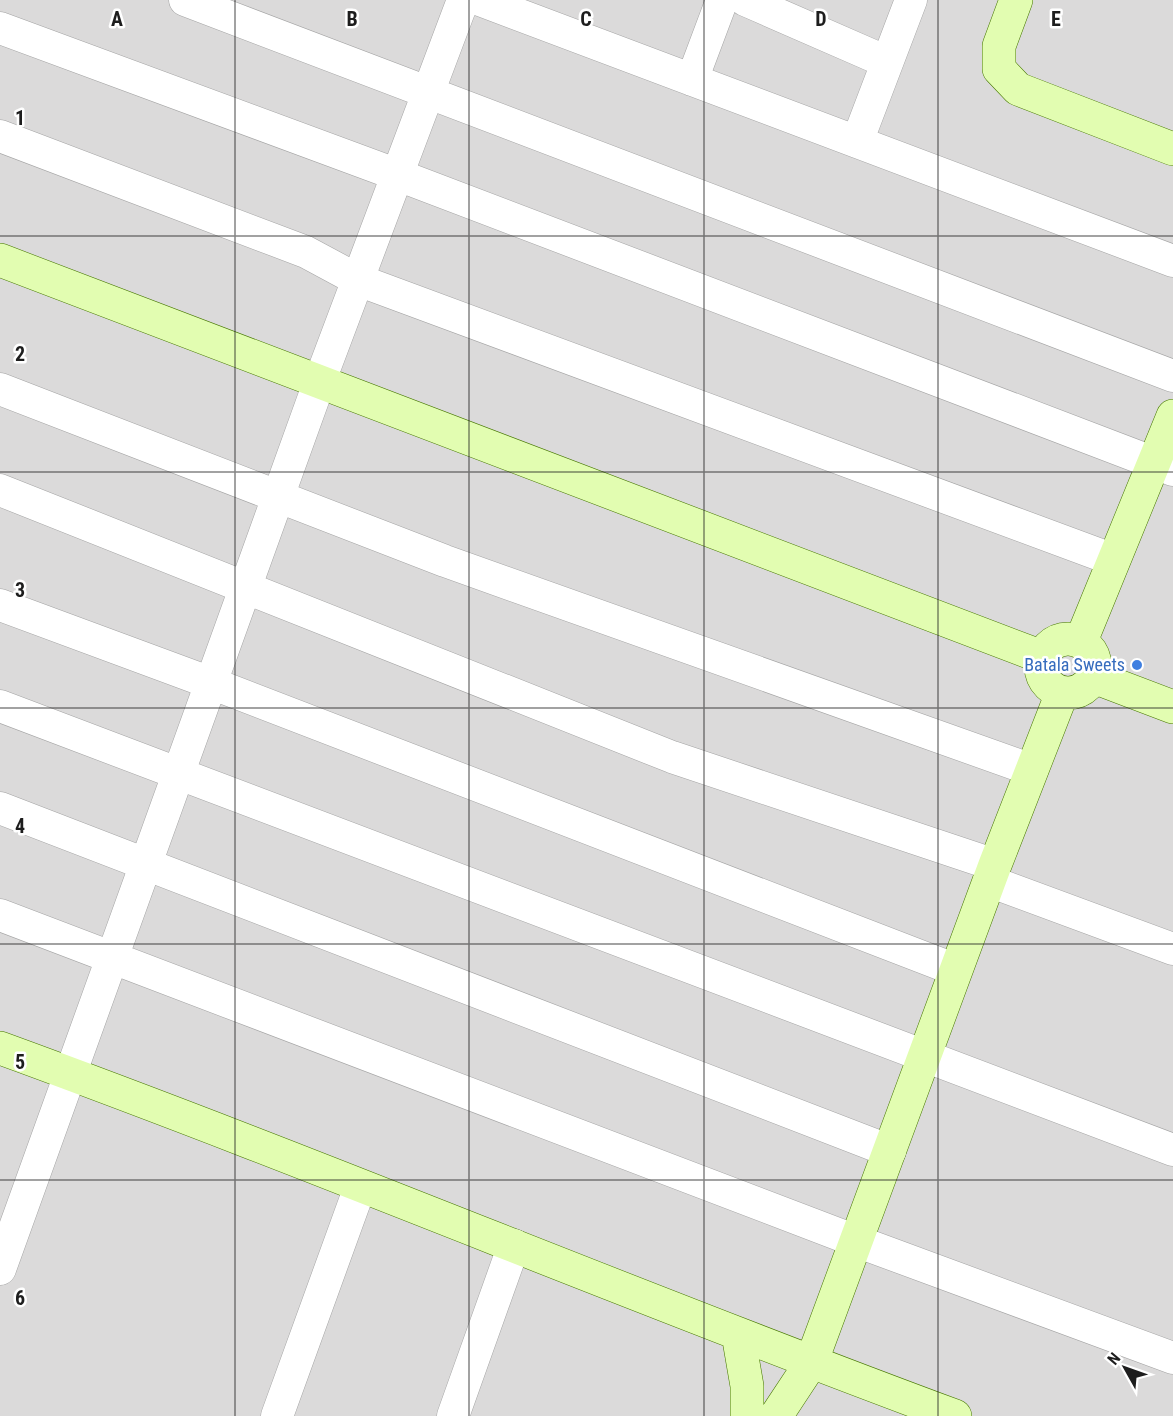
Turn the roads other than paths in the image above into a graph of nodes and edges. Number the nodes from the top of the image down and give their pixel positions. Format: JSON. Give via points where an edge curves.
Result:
{"nodes":[{"id":1,"x":185,"y":0,"type":"edge"},
{"id":2,"x":463,"y":0,"type":"edge"},
{"id":3,"x":480,"y":0,"type":"edge"},
{"id":4,"x":722,"y":0,"type":"edge"},
{"id":5,"x":745,"y":0,"type":"edge"},
{"id":6,"x":911,"y":0,"type":"edge"},
{"id":7,"x":1016,"y":0,"type":"edge"},
{"id":8,"x":0,"y":28,"type":"edge"},
{"id":9,"x":887,"y":62,"type":"junction"},
{"id":10,"x":692,"y":80,"type":"junction"},
{"id":11,"x":429,"y":91,"type":"junction"},
{"id":12,"x":0,"y":136,"type":"edge"},
{"id":13,"x":857,"y":142,"type":"junction"},
{"id":14,"x":1173,"y":149,"type":"edge"},
{"id":15,"x":398,"y":175,"type":"junction"},
{"id":16,"x":0,"y":260,"type":"edge"},
{"id":17,"x":1173,"y":261,"type":"edge"},
{"id":18,"x":358,"y":280,"type":"junction"},
{"id":19,"x":1173,"y":376,"type":"edge"},
{"id":20,"x":319,"y":383,"type":"junction"},
{"id":21,"x":0,"y":389,"type":"edge"},
{"id":22,"x":1173,"y":416,"type":"edge"},
{"id":23,"x":1164,"y":467,"type":"edge"},
{"id":24,"x":0,"y":490,"type":"edge"},
{"id":25,"x":278,"y":496,"type":"junction"},
{"id":26,"x":1114,"y":560,"type":"junction"},
{"id":27,"x":245,"y":588,"type":"junction"},
{"id":28,"x":0,"y":605,"type":"edge"},
{"id":29,"x":1081,"y":641,"type":"junction"},
{"id":30,"x":1042,"y":657,"type":"junction"},
{"id":31,"x":1094,"y":677,"type":"junction"},
{"id":32,"x":211,"y":683,"type":"junction"},
{"id":33,"x":1062,"y":693,"type":"junction"},
{"id":34,"x":0,"y":706,"type":"edge"},
{"id":35,"x":1173,"y":707,"type":"edge"},
{"id":36,"x":1032,"y":770,"type":"junction"},
{"id":37,"x":179,"y":773,"type":"junction"},
{"id":38,"x":0,"y":808,"type":"edge"},
{"id":39,"x":147,"y":864,"type":"junction"},
{"id":40,"x":992,"y":873,"type":"junction"},
{"id":41,"x":0,"y":915,"type":"edge"},
{"id":42,"x":1173,"y":949,"type":"edge"},
{"id":43,"x":113,"y":958,"type":"junction"},
{"id":44,"x":956,"y":969,"type":"junction"},
{"id":45,"x":0,"y":1048,"type":"edge"},
{"id":46,"x":925,"y":1055,"type":"junction"},
{"id":47,"x":72,"y":1074,"type":"junction"},
{"id":48,"x":1173,"y":1150,"type":"edge"},
{"id":49,"x":890,"y":1151,"type":"junction"},
{"id":50,"x":360,"y":1186,"type":"junction"},
{"id":51,"x":856,"y":1241,"type":"junction"},
{"id":52,"x":514,"y":1245,"type":"junction"},
{"id":53,"x":0,"y":1269,"type":"edge"},
{"id":54,"x":738,"y":1334,"type":"junction"},
{"id":55,"x":1173,"y":1358,"type":"edge"},
{"id":56,"x":811,"y":1363,"type":"junction"},
{"id":57,"x":277,"y":1416,"type":"edge"},
{"id":58,"x":453,"y":1416,"type":"edge"},
{"id":59,"x":747,"y":1416,"type":"edge"},
{"id":60,"x":776,"y":1416,"type":"edge"},
{"id":61,"x":955,"y":1416,"type":"edge"}],
"edges":[{"from":1,"to":11,"type":"street"},
{"from":2,"to":11,"type":"street"},
{"from":3,"to":10,"type":"street"},
{"from":4,"to":10,"type":"street"},
{"from":5,"to":9,"type":"street"},
{"from":6,"to":9,"type":"street"},
{"from":7,"to":14,"type":"street","via":[[999,46],[999,69],[1018,89]]},
{"from":8,"to":15,"type":"street"},
{"from":9,"to":13,"type":"street"},
{"from":10,"to":13,"type":"street"},
{"from":11,"to":15,"type":"street"},
{"from":11,"to":19,"type":"street"},
{"from":12,"to":18,"type":"street","via":[[306,252]]},
{"from":13,"to":17,"type":"street"},
{"from":15,"to":18,"type":"street"},
{"from":15,"to":23,"type":"street"},
{"from":16,"to":20,"type":"street"},
{"from":18,"to":20,"type":"street"},
{"from":18,"to":26,"type":"street"},
{"from":20,"to":25,"type":"street"},
{"from":20,"to":30,"type":"street"},
{"from":21,"to":25,"type":"street"},
{"from":22,"to":23,"type":"street"},
{"from":23,"to":26,"type":"street"},
{"from":24,"to":27,"type":"street"},
{"from":25,"to":27,"type":"street"},
{"from":25,"to":36,"type":"street","via":[[445,561]]},
{"from":26,"to":29,"type":"street"},
{"from":27,"to":32,"type":"street"},
{"from":27,"to":40,"type":"street","via":[[672,757]]},
{"from":28,"to":32,"type":"street"},
{"from":29,"to":30,"type":"street","via":[[1058,640]]},
{"from":29,"to":31,"type":"street","via":[[1095,660]]},
{"from":30,"to":33,"type":"street","via":[[1044,679]]},
{"from":31,"to":33,"type":"street","via":[[1077,692]]},
{"from":31,"to":35,"type":"street"},
{"from":32,"to":37,"type":"street"},
{"from":32,"to":44,"type":"street"},
{"from":33,"to":36,"type":"street"},
{"from":34,"to":37,"type":"street"},
{"from":36,"to":40,"type":"street"},
{"from":37,"to":39,"type":"street"},
{"from":37,"to":46,"type":"street"},
{"from":38,"to":39,"type":"street"},
{"from":39,"to":43,"type":"street"},
{"from":39,"to":49,"type":"street"},
{"from":40,"to":42,"type":"street"},
{"from":40,"to":44,"type":"street"},
{"from":41,"to":43,"type":"street"},
{"from":43,"to":47,"type":"street"},
{"from":43,"to":51,"type":"street"},
{"from":44,"to":46,"type":"street"},
{"from":45,"to":47,"type":"street"},
{"from":46,"to":48,"type":"street"},
{"from":46,"to":49,"type":"street"},
{"from":47,"to":50,"type":"street"},
{"from":47,"to":53,"type":"street"},
{"from":49,"to":51,"type":"street"},
{"from":50,"to":52,"type":"street"},
{"from":50,"to":57,"type":"street"},
{"from":51,"to":55,"type":"street"},
{"from":51,"to":56,"type":"street"},
{"from":52,"to":54,"type":"street"},
{"from":52,"to":58,"type":"street"},
{"from":54,"to":56,"type":"street"},
{"from":54,"to":59,"type":"street","via":[[747,1386]]},
{"from":56,"to":60,"type":"street"},
{"from":56,"to":61,"type":"street"}]}
